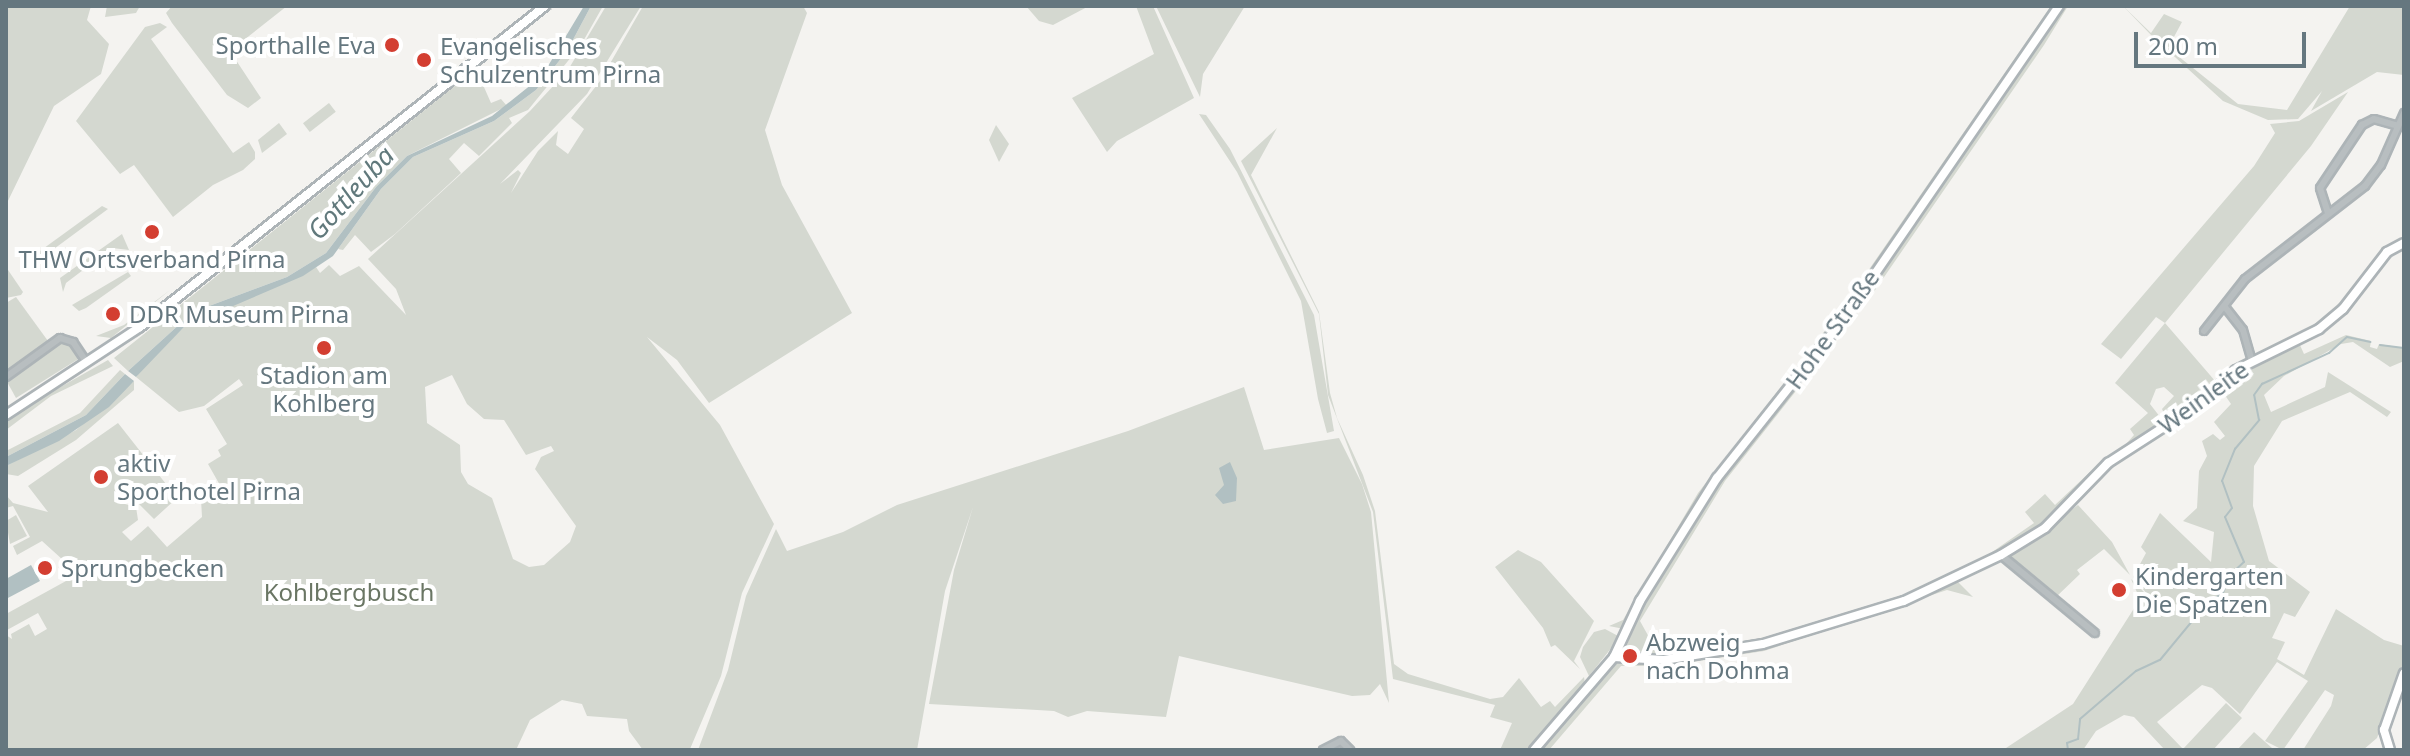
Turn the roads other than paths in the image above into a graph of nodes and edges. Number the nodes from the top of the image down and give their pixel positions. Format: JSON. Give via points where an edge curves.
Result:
{"nodes":[{"id":1,"x":545,"y":6,"type":"edge"},
{"id":2,"x":2059,"y":6,"type":"edge"},
{"id":3,"x":2404,"y":113,"type":"edge"},
{"id":4,"x":2398,"y":126,"type":"junction"},
{"id":5,"x":2328,"y":213,"type":"junction"},
{"id":6,"x":2404,"y":243,"type":"edge"},
{"id":7,"x":2225,"y":307,"type":"junction"},
{"id":8,"x":2204,"y":331,"type":"dead end"},
{"id":9,"x":86,"y":361,"type":"junction"},
{"id":10,"x":2252,"y":361,"type":"junction"},
{"id":11,"x":6,"y":377,"type":"edge"},
{"id":12,"x":6,"y":415,"type":"edge"},
{"id":13,"x":2001,"y":555,"type":"junction"},
{"id":14,"x":2095,"y":633,"type":"dead end"},
{"id":15,"x":1614,"y":657,"type":"junction"},
{"id":16,"x":2404,"y":673,"type":"edge"},
{"id":17,"x":1323,"y":750,"type":"edge"},
{"id":18,"x":1350,"y":750,"type":"edge"},
{"id":19,"x":1534,"y":750,"type":"edge"},
{"id":20,"x":2390,"y":750,"type":"edge"}],
"edges":[{"from":1,"to":9,"type":"main road","via":[[140,327]]},
{"from":2,"to":15,"type":"main road","name":"Hohe Straße","via":[[1846,316],[1717,478],[1640,601]]},
{"from":3,"to":4,"type":"street"},
{"from":4,"to":5,"type":"street","via":[[2370,180]]},
{"from":4,"to":5,"type":"street","via":[[2374,119],[2362,125],[2320,188]]},
{"from":5,"to":7,"type":"street","via":[[2245,279]]},
{"from":6,"to":10,"type":"main road","name":"Weinleite","via":[[2387,252],[2326,324]]},
{"from":7,"to":8,"type":"street"},
{"from":7,"to":10,"type":"street","via":[[2243,330]]},
{"from":9,"to":11,"type":"street","via":[[73,342],[60,338]]},
{"from":9,"to":12,"type":"main road"},
{"from":10,"to":13,"type":"main road","name":"Weinleite","via":[[2195,407],[2108,463],[2063,514]]},
{"from":13,"to":14,"type":"street"},
{"from":13,"to":15,"type":"main road","name":"Weinleite","via":[[1904,601],[1777,640],[1664,660]]},
{"from":15,"to":19,"type":"main road","name":"Hohe Straße"},
{"from":16,"to":20,"type":"main road","via":[[2384,730]]},
{"from":17,"to":18,"type":"street","via":[[1336,741]]}]}
